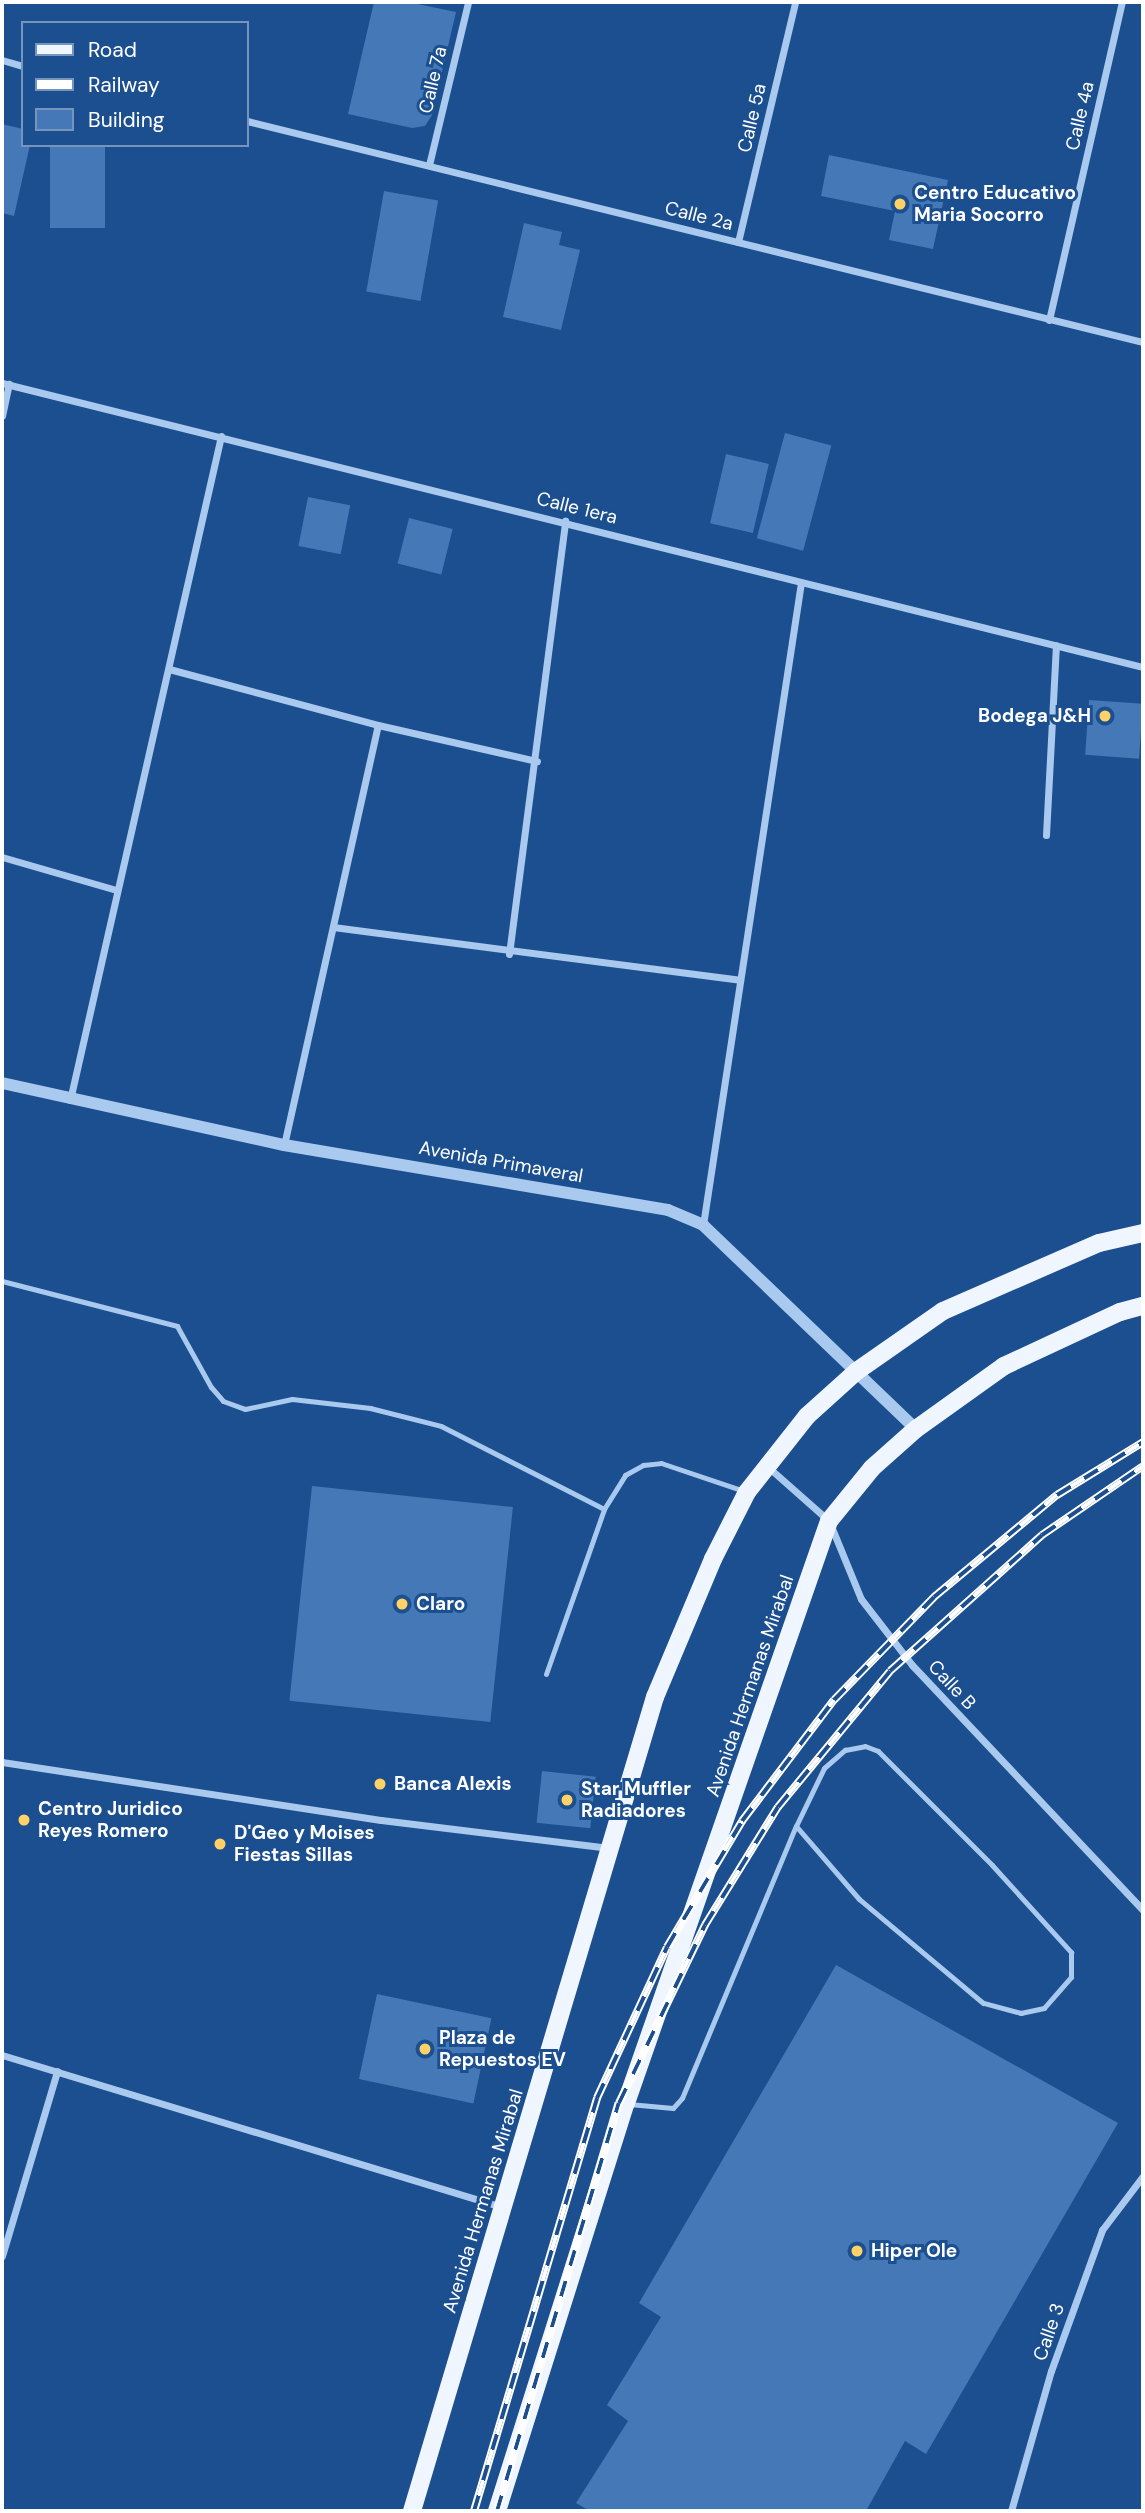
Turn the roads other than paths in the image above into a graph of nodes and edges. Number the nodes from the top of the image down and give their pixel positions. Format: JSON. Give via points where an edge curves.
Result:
{"nodes":[{"id":1,"x":468,"y":2,"type":"edge"},
{"id":2,"x":795,"y":2,"type":"edge"},
{"id":3,"x":1122,"y":2,"type":"edge"},
{"id":4,"x":2,"y":61,"type":"edge"},
{"id":5,"x":21,"y":66,"type":"edge"},
{"id":6,"x":248,"y":121,"type":"edge"},
{"id":7,"x":429,"y":165,"type":"junction"},
{"id":8,"x":738,"y":242,"type":"junction"},
{"id":9,"x":1049,"y":320,"type":"junction"},
{"id":10,"x":1143,"y":342,"type":"edge"},
{"id":11,"x":6,"y":383,"type":"edge"},
{"id":12,"x":2,"y":416,"type":"edge"},
{"id":13,"x":221,"y":436,"type":"junction"},
{"id":14,"x":565,"y":521,"type":"junction"},
{"id":15,"x":801,"y":582,"type":"junction"},
{"id":16,"x":1056,"y":645,"type":"junction"},
{"id":17,"x":1143,"y":667,"type":"edge"},
{"id":18,"x":169,"y":669,"type":"junction"},
{"id":19,"x":378,"y":725,"type":"junction"},
{"id":20,"x":537,"y":761,"type":"junction"},
{"id":21,"x":1046,"y":835,"type":"dead end"},
{"id":22,"x":2,"y":856,"type":"edge"},
{"id":23,"x":116,"y":890,"type":"junction"},
{"id":24,"x":333,"y":927,"type":"junction"},
{"id":25,"x":509,"y":954,"type":"junction"},
{"id":26,"x":740,"y":980,"type":"junction"},
{"id":27,"x":2,"y":1083,"type":"edge"},
{"id":28,"x":70,"y":1100,"type":"junction"},
{"id":29,"x":284,"y":1145,"type":"junction"},
{"id":30,"x":703,"y":1225,"type":"junction"},
{"id":31,"x":1143,"y":1233,"type":"edge"},
{"id":32,"x":2,"y":1280,"type":"edge"},
{"id":33,"x":1143,"y":1307,"type":"edge"},
{"id":34,"x":857,"y":1371,"type":"junction"},
{"id":35,"x":916,"y":1429,"type":"junction"},
{"id":36,"x":765,"y":1464,"type":"junction"},
{"id":37,"x":747,"y":1492,"type":"junction"},
{"id":38,"x":604,"y":1509,"type":"junction"},
{"id":39,"x":829,"y":1521,"type":"junction"},
{"id":40,"x":546,"y":1674,"type":"dead end"},
{"id":41,"x":2,"y":1762,"type":"edge"},
{"id":42,"x":796,"y":1826,"type":"junction"},
{"id":43,"x":609,"y":1848,"type":"junction"},
{"id":44,"x":1143,"y":1910,"type":"edge"},
{"id":45,"x":2,"y":2055,"type":"edge"},
{"id":46,"x":58,"y":2071,"type":"junction"},
{"id":47,"x":626,"y":2104,"type":"junction"},
{"id":48,"x":1143,"y":2176,"type":"edge"},
{"id":49,"x":503,"y":2207,"type":"junction"},
{"id":50,"x":2,"y":2256,"type":"edge"},
{"id":51,"x":412,"y":2511,"type":"edge"},
{"id":52,"x":497,"y":2511,"type":"edge"},
{"id":53,"x":1011,"y":2511,"type":"edge"}],
"edges":[{"from":1,"to":7,"type":"street","name":"Calle 7a"},
{"from":2,"to":8,"type":"street","name":"Calle 5a"},
{"from":3,"to":9,"type":"street","name":"Calle 4a"},
{"from":4,"to":5,"type":"street"},
{"from":6,"to":7,"type":"street","name":"Calle 2a"},
{"from":7,"to":8,"type":"street","name":"Calle 2a"},
{"from":8,"to":9,"type":"street","name":"Calle 2a"},
{"from":9,"to":10,"type":"street","name":"Calle 2a"},
{"from":11,"to":12,"type":"street"},
{"from":11,"to":13,"type":"street","name":"Calle 1era"},
{"from":13,"to":14,"type":"street","name":"Calle 1era"},
{"from":13,"to":18,"type":"street"},
{"from":14,"to":15,"type":"street","name":"Calle 1era"},
{"from":14,"to":20,"type":"street"},
{"from":15,"to":16,"type":"street","name":"Calle 1era"},
{"from":15,"to":26,"type":"street"},
{"from":16,"to":17,"type":"street","name":"Calle 1era"},
{"from":16,"to":21,"type":"street"},
{"from":18,"to":19,"type":"street"},
{"from":18,"to":23,"type":"street"},
{"from":19,"to":20,"type":"street"},
{"from":19,"to":24,"type":"street"},
{"from":20,"to":25,"type":"street"},
{"from":22,"to":23,"type":"street"},
{"from":23,"to":28,"type":"street"},
{"from":24,"to":25,"type":"street"},
{"from":24,"to":29,"type":"street"},
{"from":25,"to":26,"type":"street"},
{"from":26,"to":30,"type":"street"},
{"from":27,"to":28,"type":"street","name":"Avenida Primaveral"},
{"from":28,"to":29,"type":"street","name":"Avenida Primaveral"},
{"from":29,"to":30,"type":"street","name":"Avenida Primaveral","via":[[668,1210]]},
{"from":30,"to":34,"type":"street","name":"Avenida Primaveral"},
{"from":31,"to":34,"type":"main road","name":"Avenida Hermanas Mirabal","via":[[1099,1243],[943,1311]]},
{"from":32,"to":38,"type":"lane","via":[[177,1326],[223,1401],[245,1409],[292,1399],[370,1408],[441,1426]]},
{"from":33,"to":35,"type":"main road","name":"Avenida Hermanas Mirabal","via":[[1120,1312],[1004,1366]]},
{"from":34,"to":35,"type":"street","name":"Avenida Primaveral"},
{"from":34,"to":36,"type":"main road","name":"Avenida Hermanas Mirabal","via":[[807,1416]]},
{"from":35,"to":39,"type":"main road","name":"Avenida Hermanas Mirabal","via":[[872,1468]]},
{"from":36,"to":37,"type":"main road","name":"Avenida Hermanas Mirabal"},
{"from":36,"to":39,"type":"street","name":"Calle B"},
{"from":37,"to":38,"type":"lane","via":[[661,1463],[643,1465],[625,1475]]},
{"from":37,"to":43,"type":"main road","name":"Avenida Hermanas Mirabal","via":[[654,1697]]},
{"from":38,"to":40,"type":"lane"},
{"from":39,"to":44,"type":"street","name":"Calle B","via":[[861,1600],[912,1665]]},
{"from":39,"to":47,"type":"main road","name":"Avenida Hermanas Mirabal"},
{"from":41,"to":43,"type":"street","via":[[381,1820]]},
{"from":42,"to":42,"type":"lane","via":[[824,1768],[845,1750],[865,1746],[878,1751],[1071,1952],[1071,1977],[1044,2008],[1021,2013],[983,2003],[859,1899]]},
{"from":42,"to":47,"type":"lane","via":[[682,2098],[674,2108]]},
{"from":43,"to":49,"type":"main road","name":"Avenida Hermanas Mirabal"},
{"from":45,"to":46,"type":"street"},
{"from":46,"to":49,"type":"street"},
{"from":46,"to":50,"type":"street"},
{"from":47,"to":52,"type":"main road","name":"Avenida Hermanas Mirabal"},
{"from":48,"to":53,"type":"street","name":"Calle 3","via":[[1101,2230],[1051,2371]]},
{"from":49,"to":51,"type":"main road","name":"Avenida Hermanas Mirabal"}]}
